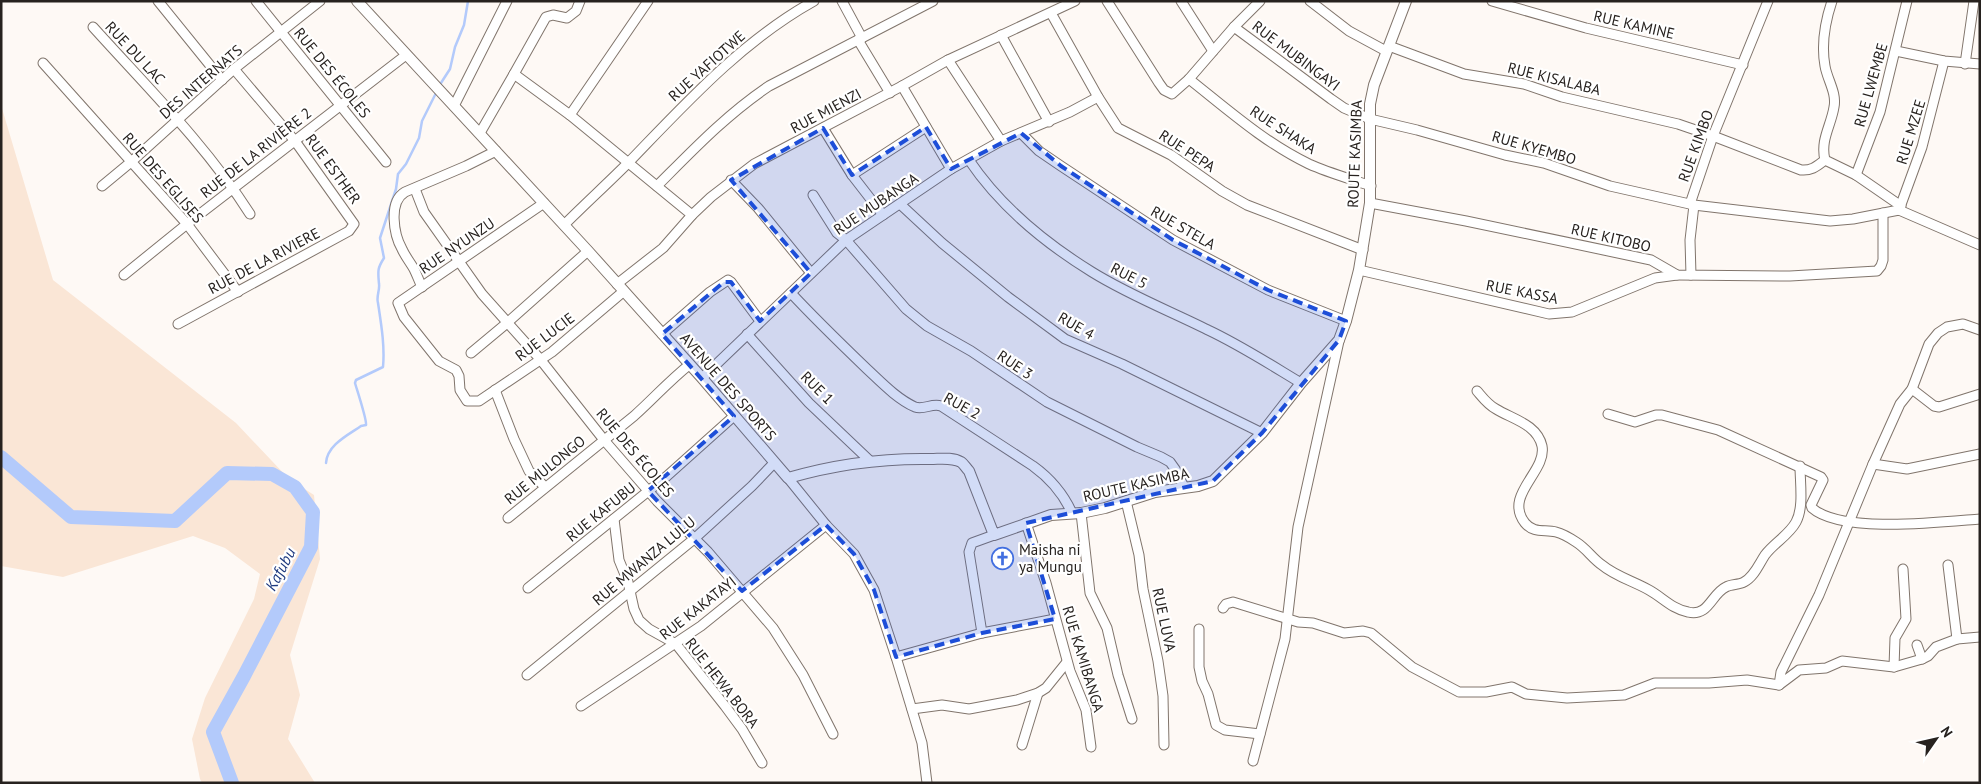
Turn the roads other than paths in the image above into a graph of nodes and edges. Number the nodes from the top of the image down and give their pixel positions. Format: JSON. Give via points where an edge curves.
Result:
{"nodes":[{"id":1,"x":158,"y":1,"type":"edge"},
{"id":2,"x":256,"y":1,"type":"edge"},
{"id":3,"x":320,"y":1,"type":"edge"},
{"id":4,"x":357,"y":1,"type":"edge"},
{"id":5,"x":506,"y":1,"type":"edge"},
{"id":6,"x":580,"y":1,"type":"edge"},
{"id":7,"x":648,"y":1,"type":"edge"},
{"id":8,"x":814,"y":1,"type":"edge"},
{"id":9,"x":842,"y":1,"type":"edge"},
{"id":10,"x":934,"y":1,"type":"edge"},
{"id":11,"x":1075,"y":1,"type":"edge"},
{"id":12,"x":1107,"y":1,"type":"edge"},
{"id":13,"x":1181,"y":1,"type":"edge"},
{"id":14,"x":1310,"y":1,"type":"edge"},
{"id":15,"x":1406,"y":1,"type":"edge"},
{"id":16,"x":1492,"y":1,"type":"edge"},
{"id":17,"x":1768,"y":1,"type":"edge"},
{"id":18,"x":1832,"y":1,"type":"edge"},
{"id":19,"x":1908,"y":1,"type":"edge"},
{"id":20,"x":1974,"y":1,"type":"edge"},
{"id":21,"x":1259,"y":2,"type":"edge"},
{"id":22,"x":1052,"y":13,"type":"junction"},
{"id":23,"x":93,"y":27,"type":"dead end"},
{"id":24,"x":1234,"y":27,"type":"junction"},
{"id":25,"x":1969,"y":32,"type":"junction"},
{"id":26,"x":282,"y":33,"type":"junction"},
{"id":27,"x":1980,"y":34,"type":"edge"},
{"id":28,"x":1002,"y":35,"type":"junction"},
{"id":29,"x":860,"y":39,"type":"junction"},
{"id":30,"x":1388,"y":48,"type":"junction"},
{"id":31,"x":1213,"y":51,"type":"junction"},
{"id":32,"x":1896,"y":51,"type":"junction"},
{"id":33,"x":406,"y":55,"type":"junction"},
{"id":34,"x":948,"y":60,"type":"junction"},
{"id":35,"x":1944,"y":61,"type":"junction"},
{"id":36,"x":43,"y":63,"type":"dead end"},
{"id":37,"x":1965,"y":64,"type":"junction"},
{"id":38,"x":1980,"y":64,"type":"edge"},
{"id":39,"x":1742,"y":65,"type":"junction"},
{"id":40,"x":234,"y":69,"type":"junction"},
{"id":41,"x":514,"y":74,"type":"junction"},
{"id":42,"x":1189,"y":79,"type":"junction"},
{"id":43,"x":222,"y":80,"type":"junction"},
{"id":44,"x":902,"y":86,"type":"junction"},
{"id":45,"x":890,"y":93,"type":"junction"},
{"id":46,"x":1098,"y":97,"type":"junction"},
{"id":47,"x":340,"y":105,"type":"junction"},
{"id":48,"x":454,"y":106,"type":"junction"},
{"id":49,"x":570,"y":115,"type":"junction"},
{"id":50,"x":178,"y":119,"type":"junction"},
{"id":51,"x":1370,"y":119,"type":"junction"},
{"id":52,"x":1049,"y":122,"type":"junction"},
{"id":53,"x":926,"y":127,"type":"junction"},
{"id":54,"x":823,"y":128,"type":"junction"},
{"id":55,"x":480,"y":133,"type":"junction"},
{"id":56,"x":1021,"y":133,"type":"junction"},
{"id":57,"x":1713,"y":136,"type":"junction"},
{"id":58,"x":295,"y":141,"type":"junction"},
{"id":59,"x":1001,"y":141,"type":"junction"},
{"id":60,"x":496,"y":151,"type":"junction"},
{"id":61,"x":969,"y":160,"type":"junction"},
{"id":62,"x":1826,"y":160,"type":"junction"},
{"id":63,"x":131,"y":162,"type":"junction"},
{"id":64,"x":386,"y":162,"type":"dead end"},
{"id":65,"x":628,"y":163,"type":"junction"},
{"id":66,"x":951,"y":169,"type":"junction"},
{"id":67,"x":852,"y":175,"type":"junction"},
{"id":68,"x":1856,"y":175,"type":"junction"},
{"id":69,"x":730,"y":180,"type":"junction"},
{"id":70,"x":102,"y":186,"type":"dead end"},
{"id":71,"x":657,"y":186,"type":"junction"},
{"id":72,"x":1371,"y":186,"type":"junction"},
{"id":73,"x":234,"y":189,"type":"junction"},
{"id":74,"x":416,"y":189,"type":"junction"},
{"id":75,"x":814,"y":195,"type":"dead end"},
{"id":76,"x":544,"y":203,"type":"junction"},
{"id":77,"x":1370,"y":203,"type":"junction"},
{"id":78,"x":900,"y":204,"type":"junction"},
{"id":79,"x":1692,"y":204,"type":"junction"},
{"id":80,"x":1900,"y":208,"type":"junction"},
{"id":81,"x":1883,"y":213,"type":"junction"},
{"id":82,"x":250,"y":214,"type":"dead end"},
{"id":83,"x":692,"y":215,"type":"junction"},
{"id":84,"x":883,"y":215,"type":"junction"},
{"id":85,"x":350,"y":216,"type":"joint"},
{"id":86,"x":187,"y":224,"type":"junction"},
{"id":87,"x":564,"y":225,"type":"junction"},
{"id":88,"x":846,"y":240,"type":"junction"},
{"id":89,"x":1980,"y":245,"type":"edge"},
{"id":90,"x":1363,"y":250,"type":"junction"},
{"id":91,"x":588,"y":251,"type":"junction"},
{"id":92,"x":459,"y":263,"type":"junction"},
{"id":93,"x":1358,"y":270,"type":"junction"},
{"id":94,"x":811,"y":273,"type":"junction"},
{"id":95,"x":124,"y":275,"type":"dead end"},
{"id":96,"x":1677,"y":275,"type":"junction"},
{"id":97,"x":1691,"y":275,"type":"junction"},
{"id":98,"x":422,"y":287,"type":"junction"},
{"id":99,"x":620,"y":288,"type":"junction"},
{"id":100,"x":238,"y":292,"type":"junction"},
{"id":101,"x":791,"y":293,"type":"junction"},
{"id":102,"x":760,"y":321,"type":"junction"},
{"id":103,"x":1346,"y":321,"type":"junction"},
{"id":104,"x":508,"y":323,"type":"junction"},
{"id":105,"x":178,"y":324,"type":"dead end"},
{"id":106,"x":1980,"y":330,"type":"edge"},
{"id":107,"x":662,"y":334,"type":"junction"},
{"id":108,"x":748,"y":334,"type":"junction"},
{"id":109,"x":1339,"y":340,"type":"junction"},
{"id":110,"x":470,"y":353,"type":"dead end"},
{"id":111,"x":540,"y":359,"type":"junction"},
{"id":112,"x":689,"y":365,"type":"junction"},
{"id":113,"x":702,"y":378,"type":"junction"},
{"id":114,"x":1301,"y":383,"type":"junction"},
{"id":115,"x":1912,"y":389,"type":"junction"},
{"id":116,"x":495,"y":390,"type":"junction"},
{"id":117,"x":1478,"y":391,"type":"dead end"},
{"id":118,"x":1980,"y":394,"type":"edge"},
{"id":119,"x":479,"y":401,"type":"joint"},
{"id":120,"x":1608,"y":414,"type":"dead end"},
{"id":121,"x":734,"y":416,"type":"junction"},
{"id":122,"x":1262,"y":433,"type":"junction"},
{"id":123,"x":604,"y":440,"type":"junction"},
{"id":124,"x":1980,"y":454,"type":"edge"},
{"id":125,"x":869,"y":460,"type":"junction"},
{"id":126,"x":774,"y":463,"type":"junction"},
{"id":127,"x":1873,"y":464,"type":"junction"},
{"id":128,"x":1800,"y":466,"type":"junction"},
{"id":129,"x":788,"y":478,"type":"junction"},
{"id":130,"x":544,"y":487,"type":"junction"},
{"id":131,"x":1184,"y":487,"type":"junction"},
{"id":132,"x":648,"y":491,"type":"junction"},
{"id":133,"x":1126,"y":501,"type":"junction"},
{"id":134,"x":1076,"y":513,"type":"junction"},
{"id":135,"x":508,"y":518,"type":"dead end"},
{"id":136,"x":614,"y":519,"type":"junction"},
{"id":137,"x":1980,"y":519,"type":"edge"},
{"id":138,"x":1026,"y":523,"type":"junction"},
{"id":139,"x":1848,"y":523,"type":"junction"},
{"id":140,"x":826,"y":525,"type":"junction"},
{"id":141,"x":994,"y":535,"type":"junction"},
{"id":142,"x":694,"y":539,"type":"junction"},
{"id":143,"x":1948,"y":565,"type":"dead end"},
{"id":144,"x":1903,"y":569,"type":"dead end"},
{"id":145,"x":528,"y":588,"type":"dead end"},
{"id":146,"x":631,"y":590,"type":"junction"},
{"id":147,"x":742,"y":591,"type":"junction"},
{"id":148,"x":1223,"y":608,"type":"dead end"},
{"id":149,"x":1288,"y":618,"type":"junction"},
{"id":150,"x":1055,"y":619,"type":"junction"},
{"id":151,"x":1199,"y":629,"type":"dead end"},
{"id":152,"x":982,"y":633,"type":"junction"},
{"id":153,"x":1980,"y":637,"type":"edge"},
{"id":154,"x":1957,"y":638,"type":"junction"},
{"id":155,"x":676,"y":644,"type":"junction"},
{"id":156,"x":1917,"y":646,"type":"dead end"},
{"id":157,"x":896,"y":657,"type":"junction"},
{"id":158,"x":1922,"y":659,"type":"junction"},
{"id":159,"x":1067,"y":662,"type":"junction"},
{"id":160,"x":1894,"y":668,"type":"junction"},
{"id":161,"x":527,"y":675,"type":"dead end"},
{"id":162,"x":1779,"y":685,"type":"junction"},
{"id":163,"x":1038,"y":693,"type":"junction"},
{"id":164,"x":581,"y":706,"type":"dead end"},
{"id":165,"x":912,"y":709,"type":"junction"},
{"id":166,"x":1132,"y":719,"type":"dead end"},
{"id":167,"x":833,"y":734,"type":"dead end"},
{"id":168,"x":1260,"y":734,"type":"junction"},
{"id":169,"x":1022,"y":745,"type":"dead end"},
{"id":170,"x":1164,"y":745,"type":"dead end"},
{"id":171,"x":1091,"y":747,"type":"dead end"},
{"id":172,"x":1253,"y":762,"type":"dead end"},
{"id":173,"x":762,"y":763,"type":"dead end"},
{"id":174,"x":927,"y":783,"type":"edge"}],
"edges":[{"from":1,"to":43,"type":"street"},
{"from":2,"to":26,"type":"street","name":"RUE DES ÉCOLES"},
{"from":3,"to":26,"type":"street","name":"DES INTERNATS"},
{"from":4,"to":33,"type":"street"},
{"from":5,"to":48,"type":"street"},
{"from":6,"to":41,"type":"street","via":[[576,11],[567,18],[546,17]]},
{"from":7,"to":49,"type":"street"},
{"from":8,"to":65,"type":"street","name":"RUE YAFIOTWE","via":[[762,34],[700,88]]},
{"from":9,"to":29,"type":"street"},
{"from":10,"to":29,"type":"street"},
{"from":11,"to":22,"type":"street","name":"RUE MIENZI"},
{"from":12,"to":42,"type":"street","via":[[1168,93],[1175,93]]},
{"from":13,"to":31,"type":"street"},
{"from":14,"to":30,"type":"street","name":"RUE KISALABA","via":[[1349,31]]},
{"from":15,"to":30,"type":"street","name":"ROUTE KASIMBA"},
{"from":16,"to":39,"type":"street","name":"RUE KAMINE","via":[[1586,28]]},
{"from":17,"to":39,"type":"street","name":"RUE KIMBO"},
{"from":18,"to":62,"type":"street","via":[[1823,42],[1824,66],[1835,98],[1823,143]]},
{"from":19,"to":32,"type":"street","name":"RUE LWEMBE"},
{"from":20,"to":25,"type":"street"},
{"from":21,"to":24,"type":"street"},
{"from":22,"to":28,"type":"street","name":"RUE MIENZI"},
{"from":22,"to":46,"type":"street","name":"RUE PEPA"},
{"from":23,"to":50,"type":"street","name":"RUE DU LAC"},
{"from":24,"to":31,"type":"street"},
{"from":24,"to":51,"type":"street","name":"RUE MUBINGAYI","via":[[1331,100]]},
{"from":25,"to":27,"type":"street"},
{"from":25,"to":37,"type":"street"},
{"from":26,"to":40,"type":"street","name":"DES INTERNATS"},
{"from":26,"to":47,"type":"street","name":"RUE DES ÉCOLES"},
{"from":28,"to":34,"type":"street","name":"RUE MIENZI"},
{"from":28,"to":52,"type":"street"},
{"from":29,"to":45,"type":"street"},
{"from":29,"to":71,"type":"street","via":[[768,86],[745,102]]},
{"from":30,"to":51,"type":"street","name":"ROUTE KASIMBA","via":[[1374,84]]},
{"from":30,"to":57,"type":"street","name":"RUE KISALABA","via":[[1464,74],[1524,84],[1562,97],[1650,116]]},
{"from":31,"to":42,"type":"street"},
{"from":32,"to":35,"type":"street"},
{"from":32,"to":68,"type":"street","name":"RUE LWEMBE","via":[[1880,112]]},
{"from":33,"to":47,"type":"street","name":"RUE DE LA RIVIÈRE 2"},
{"from":33,"to":48,"type":"street","name":"AVENUE DES SPORTS"},
{"from":34,"to":44,"type":"street","name":"RUE MIENZI"},
{"from":34,"to":59,"type":"street"},
{"from":35,"to":37,"type":"street"},
{"from":35,"to":80,"type":"street","name":"RUE MZEE","via":[[1922,147]]},
{"from":36,"to":63,"type":"street","name":"RUE DES EGLISES"},
{"from":37,"to":38,"type":"street"},
{"from":39,"to":57,"type":"street","name":"RUE KIMBO"},
{"from":40,"to":43,"type":"street","name":"DES INTERNATS"},
{"from":40,"to":58,"type":"street","name":"RUE ESTHER"},
{"from":41,"to":49,"type":"street"},
{"from":41,"to":55,"type":"street"},
{"from":42,"to":72,"type":"street","name":"RUE SHAKA","via":[[1283,150],[1310,164]]},
{"from":43,"to":50,"type":"street","name":"DES INTERNATS"},
{"from":44,"to":45,"type":"street","name":"RUE MIENZI"},
{"from":44,"to":53,"type":"street"},
{"from":45,"to":54,"type":"street","name":"RUE MIENZI"},
{"from":46,"to":52,"type":"street","name":"RUE MUBANGA"},
{"from":46,"to":90,"type":"street","name":"RUE PEPA","via":[[1118,128],[1170,155],[1246,205]]},
{"from":47,"to":58,"type":"street","name":"RUE DE LA RIVIÈRE 2"},
{"from":47,"to":64,"type":"street","name":"RUE DES ÉCOLES"},
{"from":48,"to":55,"type":"street","name":"AVENUE DES SPORTS"},
{"from":49,"to":65,"type":"street"},
{"from":50,"to":63,"type":"street","name":"DES INTERNATS"},
{"from":50,"to":73,"type":"street","name":"RUE DU LAC"},
{"from":51,"to":72,"type":"street","name":"ROUTE KASIMBA"},
{"from":51,"to":79,"type":"street","name":"RUE KYEMBO","via":[[1544,163],[1610,186]]},
{"from":52,"to":56,"type":"street","name":"RUE MUBANGA"},
{"from":53,"to":66,"type":"street"},
{"from":53,"to":67,"type":"street"},
{"from":54,"to":67,"type":"street"},
{"from":54,"to":69,"type":"street","name":"RUE MIENZI"},
{"from":55,"to":60,"type":"street","name":"AVENUE DES SPORTS"},
{"from":56,"to":59,"type":"street","name":"RUE MUBANGA"},
{"from":56,"to":103,"type":"street","name":"RUE STELA","via":[[1061,166],[1173,240],[1268,290]]},
{"from":57,"to":62,"type":"street","name":"RUE KISALABA","via":[[1785,165],[1809,171]]},
{"from":57,"to":79,"type":"street","name":"RUE KIMBO"},
{"from":58,"to":73,"type":"street","name":"RUE DE LA RIVIÈRE 2"},
{"from":58,"to":85,"type":"street","name":"RUE ESTHER"},
{"from":59,"to":61,"type":"street","name":"RUE MUBANGA"},
{"from":60,"to":74,"type":"street"},
{"from":60,"to":76,"type":"street","name":"AVENUE DES SPORTS"},
{"from":61,"to":66,"type":"street","name":"RUE MUBANGA"},
{"from":61,"to":114,"type":"street","name":"RUE 5","via":[[992,193],[1030,228],[1092,272],[1210,331]]},
{"from":62,"to":68,"type":"street"},
{"from":63,"to":70,"type":"street","name":"DES INTERNATS"},
{"from":63,"to":86,"type":"street","name":"RUE DES EGLISES"},
{"from":65,"to":71,"type":"street"},
{"from":65,"to":87,"type":"street","name":"RUE YAFIOTWE"},
{"from":66,"to":78,"type":"street","name":"RUE MUBANGA"},
{"from":67,"to":84,"type":"street"},
{"from":68,"to":80,"type":"street"},
{"from":69,"to":83,"type":"street","name":"RUE MIENZI"},
{"from":69,"to":94,"type":"street","via":[[758,208]]},
{"from":71,"to":83,"type":"street"},
{"from":72,"to":77,"type":"street","name":"ROUTE KASIMBA"},
{"from":73,"to":82,"type":"street","name":"RUE DU LAC"},
{"from":73,"to":86,"type":"street","name":"RUE DE LA RIVIÈRE 2"},
{"from":74,"to":92,"type":"street","name":"RUE DES ÉCOLES","via":[[424,212]]},
{"from":74,"to":98,"type":"street","via":[[400,195],[394,209],[400,248]]},
{"from":75,"to":88,"type":"street","name":"RUE 3","via":[[837,233]]},
{"from":76,"to":87,"type":"street","name":"AVENUE DES SPORTS"},
{"from":76,"to":92,"type":"street","name":"RUE NYUNZU"},
{"from":77,"to":90,"type":"street","name":"ROUTE KASIMBA"},
{"from":77,"to":96,"type":"street","name":"RUE KITOBO","via":[[1651,260]]},
{"from":78,"to":84,"type":"street","name":"RUE MUBANGA"},
{"from":78,"to":122,"type":"street","name":"RUE 4","via":[[1000,290],[1065,338]]},
{"from":79,"to":81,"type":"street","name":"RUE KIMBO","via":[[1830,220]]},
{"from":79,"to":97,"type":"street"},
{"from":80,"to":81,"type":"street","name":"RUE KIMBO"},
{"from":80,"to":89,"type":"street"},
{"from":81,"to":97,"type":"street","name":"RUE KITOBO","via":[[1884,260],[1877,271],[1790,276]]},
{"from":83,"to":99,"type":"street","name":"RUE MIENZI","via":[[663,248]]},
{"from":84,"to":88,"type":"street","name":"RUE MUBANGA"},
{"from":85,"to":100,"type":"street","name":"RUE DE LA RIVIERE","via":[[354,224],[349,231]]},
{"from":86,"to":95,"type":"street","name":"RUE DE LA RIVIÈRE 2"},
{"from":86,"to":100,"type":"street","name":"RUE DES EGLISES"},
{"from":87,"to":91,"type":"street","name":"AVENUE DES SPORTS"},
{"from":88,"to":94,"type":"street","name":"RUE MUBANGA"},
{"from":88,"to":131,"type":"street","name":"RUE 3","via":[[906,309],[928,326],[1047,402],[1161,456],[1176,469]]},
{"from":90,"to":93,"type":"street","name":"ROUTE KASIMBA"},
{"from":91,"to":99,"type":"street","name":"AVENUE DES SPORTS"},
{"from":91,"to":104,"type":"street"},
{"from":92,"to":98,"type":"street","name":"RUE NYUNZU"},
{"from":92,"to":104,"type":"street","name":"RUE DES ÉCOLES"},
{"from":93,"to":96,"type":"street","name":"RUE KASSA","via":[[1549,314],[1572,312],[1655,278]]},
{"from":93,"to":103,"type":"street","name":"ROUTE KASIMBA"},
{"from":94,"to":101,"type":"street","name":"RUE MUBANGA"},
{"from":96,"to":97,"type":"street","name":"RUE KITOBO"},
{"from":98,"to":119,"type":"street","name":"RUE NYUNZU","via":[[398,303],[404,317],[442,364],[454,368],[459,376],[460,390],[467,400]]},
{"from":99,"to":107,"type":"street","name":"AVENUE DES SPORTS"},
{"from":99,"to":111,"type":"street","name":"RUE LUCIE","via":[[575,333]]},
{"from":100,"to":105,"type":"street","name":"RUE DE LA RIVIERE"},
{"from":101,"to":102,"type":"street","name":"RUE MUBANGA"},
{"from":101,"to":134,"type":"street","name":"RUE 2","via":[[894,392],[914,406],[941,406],[1033,466],[1048,476]]},
{"from":102,"to":107,"type":"street","via":[[728,280]]},
{"from":102,"to":108,"type":"street","name":"RUE MUBANGA"},
{"from":103,"to":109,"type":"street","name":"ROUTE KASIMBA"},
{"from":104,"to":110,"type":"street"},
{"from":104,"to":111,"type":"street","name":"RUE DES ÉCOLES"},
{"from":106,"to":115,"type":"street","via":[[1958,324],[1938,332],[1929,344]]},
{"from":107,"to":112,"type":"street","name":"AVENUE DES SPORTS"},
{"from":108,"to":113,"type":"street","name":"RUE MUBANGA"},
{"from":108,"to":125,"type":"street","name":"RUE 1","via":[[809,404]]},
{"from":109,"to":114,"type":"street","name":"ROUTE KASIMBA"},
{"from":109,"to":149,"type":"street","name":"ROUTE KASIMBA","via":[[1298,527]]},
{"from":111,"to":116,"type":"street","name":"RUE LUCIE"},
{"from":111,"to":123,"type":"street","name":"RUE DES ÉCOLES"},
{"from":112,"to":113,"type":"street","name":"AVENUE DES SPORTS"},
{"from":112,"to":123,"type":"street","name":"RUE MULONGO"},
{"from":113,"to":121,"type":"street","name":"AVENUE DES SPORTS"},
{"from":114,"to":122,"type":"street","name":"ROUTE KASIMBA"},
{"from":115,"to":118,"type":"street","via":[[1939,407]]},
{"from":115,"to":127,"type":"street","via":[[1900,404]]},
{"from":116,"to":119,"type":"street","name":"RUE LUCIE"},
{"from":116,"to":130,"type":"street","via":[[529,471]]},
{"from":117,"to":128,"type":"street","via":[[1496,409],[1534,430],[1542,446],[1541,457],[1520,496],[1520,513],[1525,522],[1533,530],[1563,535],[1586,549],[1602,565],[1652,591],[1669,605],[1688,612],[1704,610],[1726,587],[1744,582],[1765,554],[1792,528],[1799,513]]},
{"from":120,"to":128,"type":"street","via":[[1635,422],[1662,415],[1718,430]]},
{"from":121,"to":126,"type":"street","name":"AVENUE DES SPORTS"},
{"from":121,"to":132,"type":"street","name":"RUE KAFUBU"},
{"from":122,"to":131,"type":"street","name":"ROUTE KASIMBA","via":[[1213,481]]},
{"from":123,"to":130,"type":"street","name":"RUE MULONGO"},
{"from":123,"to":132,"type":"street","name":"RUE DES ÉCOLES"},
{"from":124,"to":127,"type":"street","via":[[1907,469]]},
{"from":125,"to":129,"type":"street"},
{"from":125,"to":141,"type":"street","via":[[952,459],[962,463],[969,471]]},
{"from":126,"to":129,"type":"street","name":"AVENUE DES SPORTS"},
{"from":126,"to":142,"type":"street","name":"RUE MWANZA LULU"},
{"from":127,"to":139,"type":"street"},
{"from":128,"to":139,"type":"street","via":[[1822,479],[1812,508]]},
{"from":129,"to":140,"type":"street","name":"AVENUE DES SPORTS"},
{"from":130,"to":135,"type":"street","name":"RUE MULONGO"},
{"from":131,"to":133,"type":"street","name":"ROUTE KASIMBA"},
{"from":132,"to":136,"type":"street","name":"RUE KAFUBU"},
{"from":132,"to":142,"type":"street","name":"RUE DES ÉCOLES"},
{"from":133,"to":134,"type":"street","name":"ROUTE KASIMBA"},
{"from":133,"to":170,"type":"street","name":"RUE LUVA","via":[[1158,661]]},
{"from":134,"to":138,"type":"street","name":"ROUTE KASIMBA","via":[[1051,515]]},
{"from":134,"to":166,"type":"street","name":"RUE 2","via":[[1090,593],[1107,628]]},
{"from":136,"to":145,"type":"street","name":"RUE KAFUBU"},
{"from":136,"to":146,"type":"street","name":"RUE HEWA BORA","via":[[619,560]]},
{"from":137,"to":139,"type":"street","via":[[1902,524]]},
{"from":138,"to":141,"type":"street","name":"ROUTE KASIMBA"},
{"from":138,"to":150,"type":"street","name":"RUE KAMIBANGA"},
{"from":139,"to":162,"type":"street","via":[[1819,595],[1781,672]]},
{"from":140,"to":147,"type":"street","name":"RUE KAKATAYI"},
{"from":140,"to":157,"type":"street","name":"AVENUE DES SPORTS","via":[[854,554],[874,590]]},
{"from":141,"to":152,"type":"street","name":"ROUTE KASIMBA","via":[[972,543],[969,552]]},
{"from":142,"to":146,"type":"street","name":"RUE MWANZA LULU"},
{"from":142,"to":147,"type":"street","name":"RUE DES ÉCOLES"},
{"from":143,"to":154,"type":"street"},
{"from":144,"to":160,"type":"street","via":[[1906,619],[1894,638]]},
{"from":146,"to":155,"type":"street","name":"RUE HEWA BORA","via":[[634,608],[643,625]]},
{"from":146,"to":161,"type":"street","name":"RUE MWANZA LULU"},
{"from":147,"to":155,"type":"street","name":"RUE KAKATAYI"},
{"from":147,"to":167,"type":"street","name":"RUE DES ÉCOLES","via":[[773,628],[803,675]]},
{"from":148,"to":149,"type":"street","via":[[1233,602]]},
{"from":149,"to":162,"type":"street","via":[[1344,633],[1371,633],[1412,668],[1464,694],[1509,687],[1526,694],[1567,698],[1624,695],[1663,683],[1747,680]]},
{"from":149,"to":168,"type":"street","name":"ROUTE KASIMBA"},
{"from":150,"to":152,"type":"street"},
{"from":150,"to":159,"type":"street","name":"RUE KAMIBANGA"},
{"from":151,"to":168,"type":"street","via":[[1199,667],[1216,725],[1225,730]]},
{"from":152,"to":157,"type":"street"},
{"from":153,"to":154,"type":"street"},
{"from":154,"to":158,"type":"street","via":[[1936,647]]},
{"from":155,"to":164,"type":"street","name":"RUE KAKATAYI"},
{"from":155,"to":173,"type":"street","name":"RUE HEWA BORA","via":[[742,729]]},
{"from":156,"to":158,"type":"street"},
{"from":157,"to":165,"type":"street","name":"AVENUE DES SPORTS"},
{"from":158,"to":160,"type":"street"},
{"from":159,"to":163,"type":"street"},
{"from":159,"to":171,"type":"street","name":"RUE KAMIBANGA","via":[[1086,710]]},
{"from":160,"to":162,"type":"street","via":[[1842,661],[1826,668],[1799,670]]},
{"from":163,"to":165,"type":"street","via":[[969,709],[936,705]]},
{"from":163,"to":169,"type":"street"},
{"from":165,"to":174,"type":"street","name":"AVENUE DES SPORTS","via":[[922,743]]},
{"from":168,"to":172,"type":"street","name":"ROUTE KASIMBA"}]}
